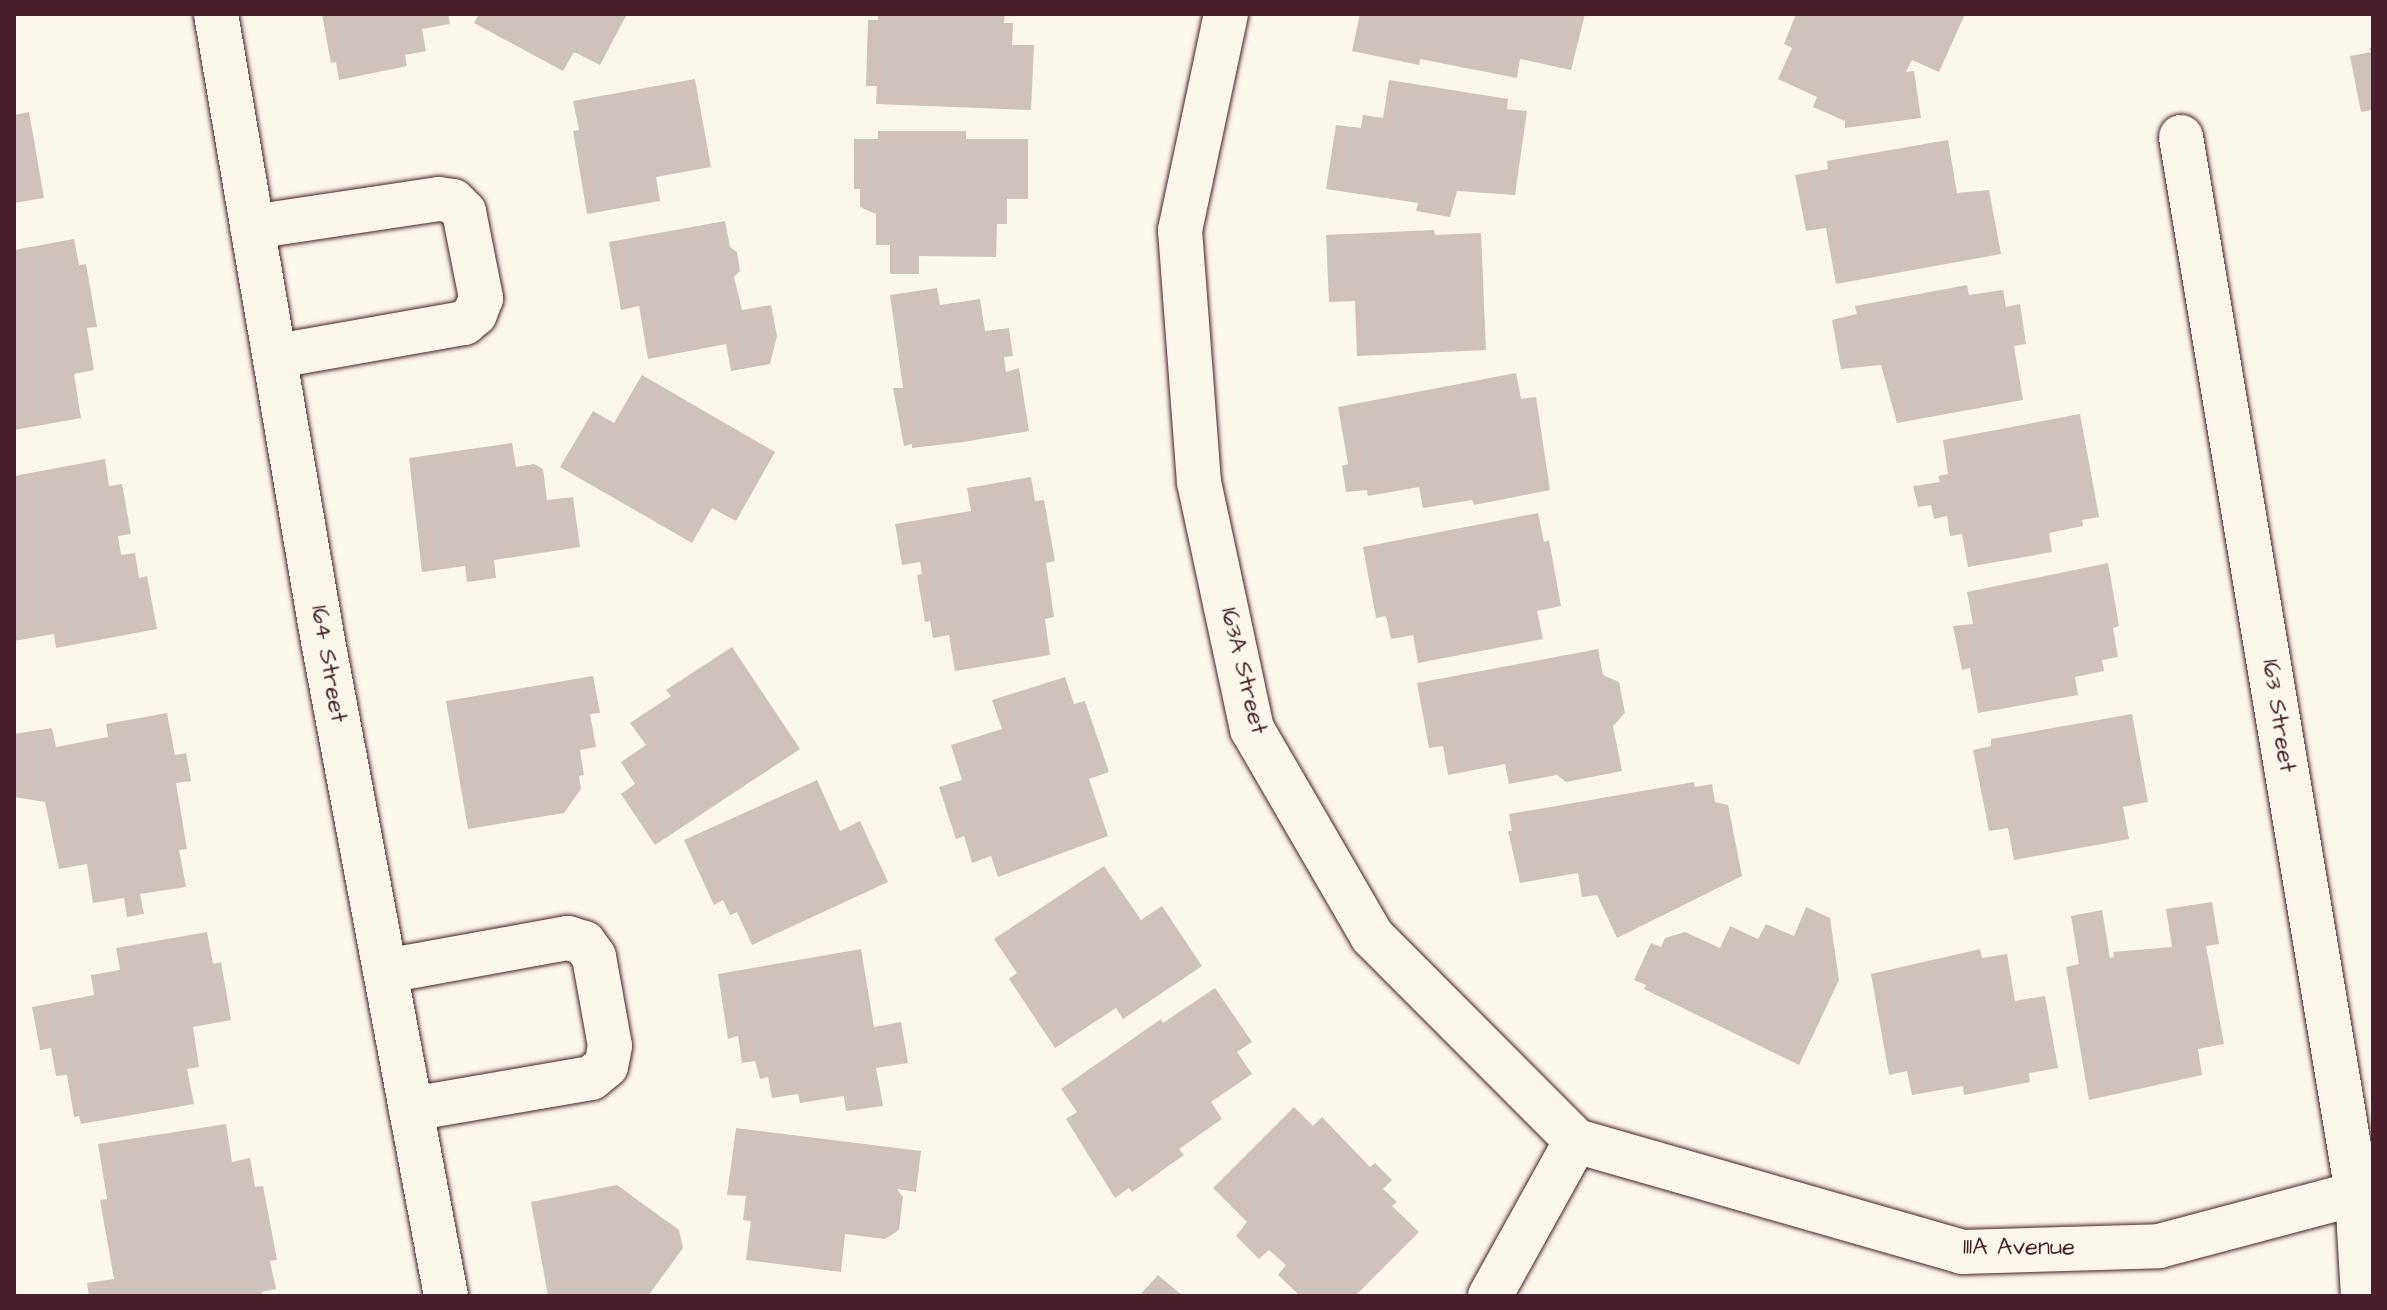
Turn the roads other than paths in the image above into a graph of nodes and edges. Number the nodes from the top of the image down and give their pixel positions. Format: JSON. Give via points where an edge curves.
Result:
{"nodes":[{"id":1,"x":216,"y":14,"type":"edge"},
{"id":2,"x":1226,"y":14,"type":"edge"},
{"id":3,"x":2181,"y":137,"type":"dead end"},
{"id":4,"x":252,"y":227,"type":"junction"},
{"id":5,"x":277,"y":356,"type":"junction"},
{"id":6,"x":386,"y":971,"type":"junction"},
{"id":7,"x":411,"y":1109,"type":"junction"},
{"id":8,"x":1576,"y":1141,"type":"junction"},
{"id":9,"x":2365,"y":1191,"type":"edge"},
{"id":10,"x":446,"y":1296,"type":"edge"},
{"id":11,"x":1490,"y":1296,"type":"edge"},
{"id":12,"x":2363,"y":1296,"type":"edge"}],
"edges":[{"from":1,"to":4,"type":"street","name":"164 Street"},
{"from":2,"to":8,"type":"street","name":"163A Street","via":[[1180,230],[1199,482],[1252,729],[1372,936]]},
{"from":3,"to":9,"type":"street","name":"163 Street"},
{"from":4,"to":5,"type":"street","name":"164 Street"},
{"from":4,"to":5,"type":"street","via":[[439,199],[453,201],[464,212],[473,255],[481,298],[475,314],[464,323]]},
{"from":5,"to":6,"type":"street","name":"164 Street"},
{"from":6,"to":7,"type":"street","name":"164 Street"},
{"from":6,"to":7,"type":"street","via":[[568,938],[584,943],[594,957],[610,1046],[606,1066],[591,1078]]},
{"from":7,"to":10,"type":"street","name":"164 Street"},
{"from":8,"to":9,"type":"street","name":"111A Avenue","via":[[1962,1252],[2159,1246]]},
{"from":8,"to":11,"type":"street"},
{"from":9,"to":12,"type":"street","name":"163 Street"}]}
